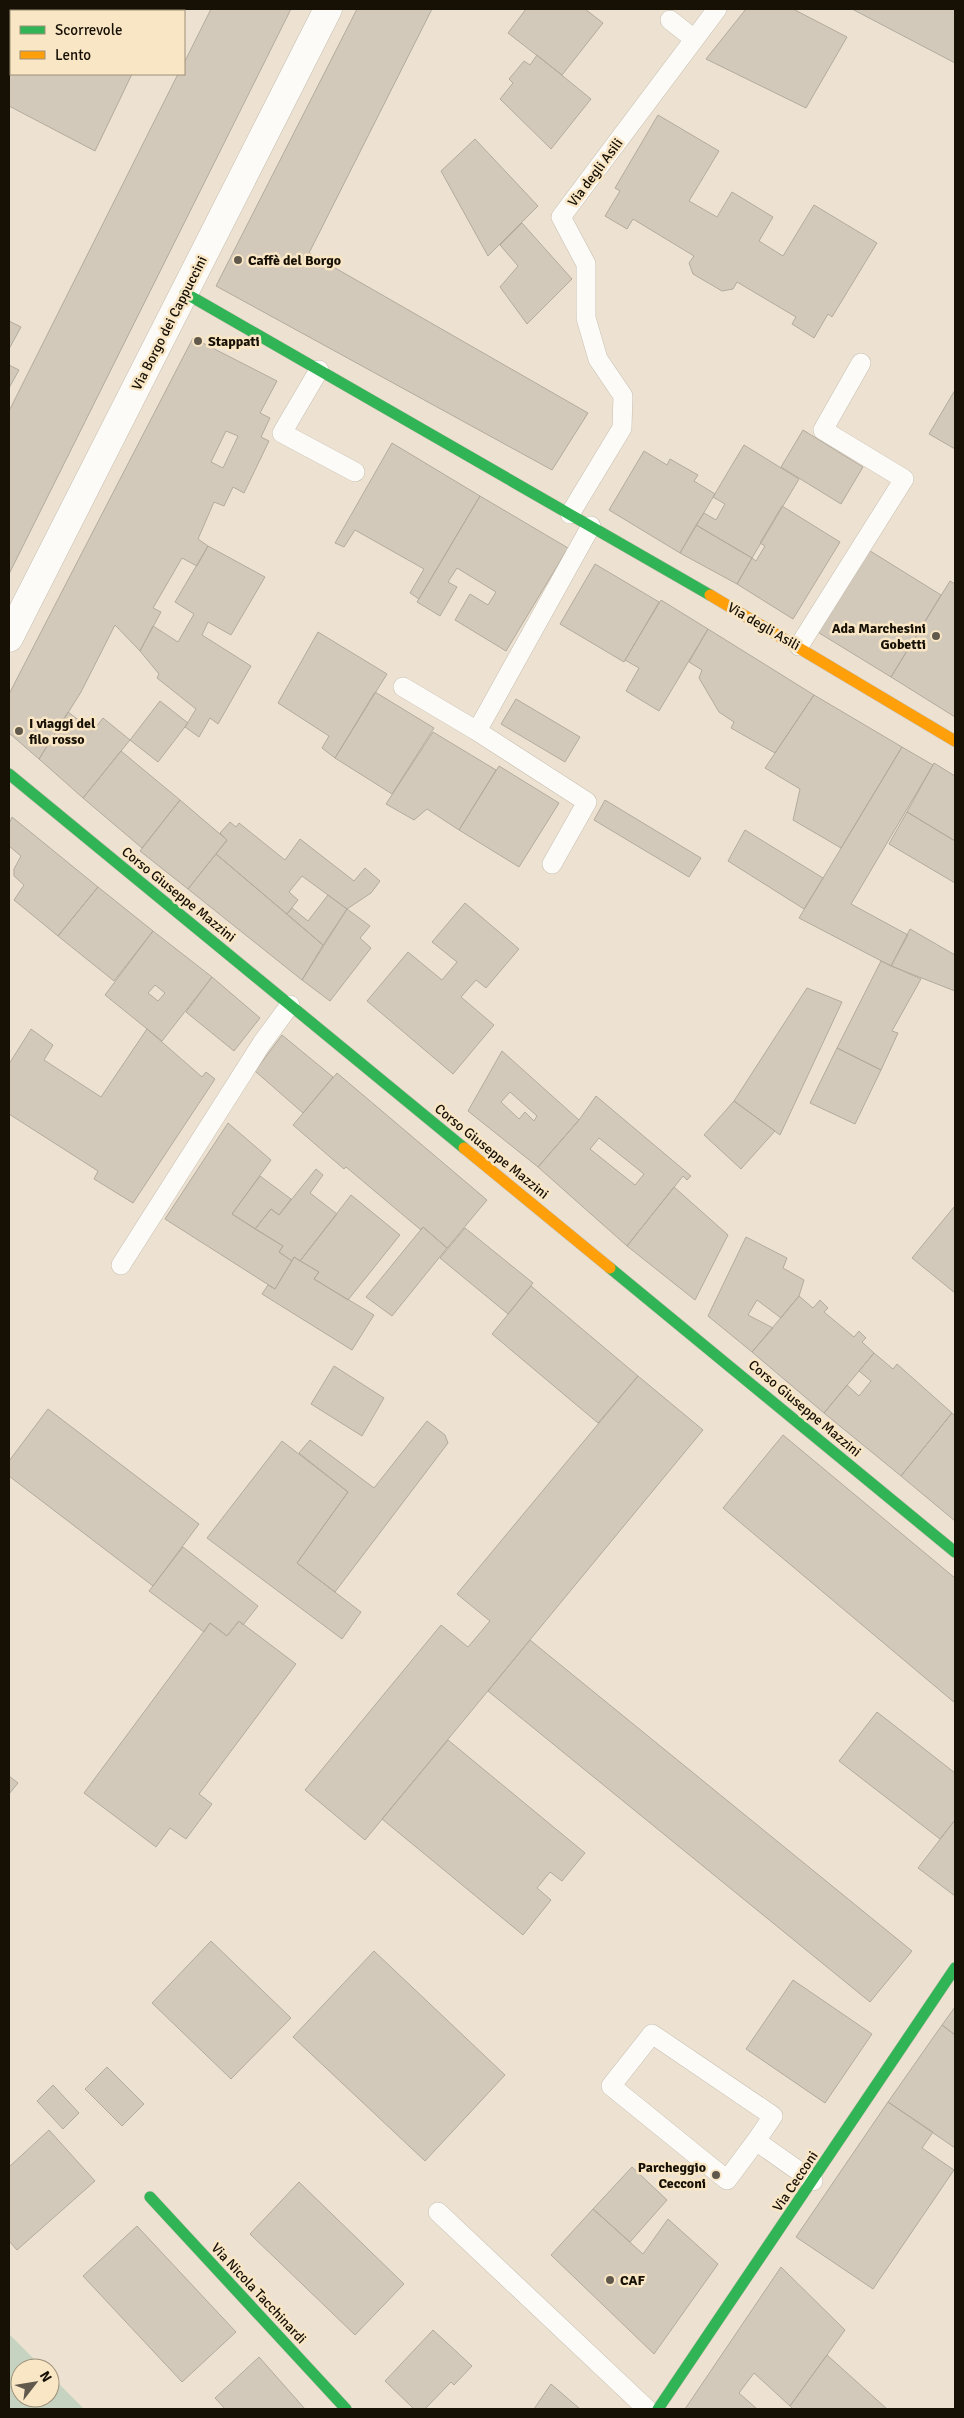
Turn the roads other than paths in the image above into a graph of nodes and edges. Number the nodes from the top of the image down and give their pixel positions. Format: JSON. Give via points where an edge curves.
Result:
{"nodes":[{"id":1,"x":328,"y":9,"type":"edge"},
{"id":2,"x":716,"y":9,"type":"edge"},
{"id":3,"x":670,"y":20,"type":"dead end"},
{"id":4,"x":694,"y":38,"type":"junction"},
{"id":5,"x":185,"y":292,"type":"junction"},
{"id":6,"x":861,"y":363,"type":"dead end"},
{"id":7,"x":319,"y":370,"type":"junction"},
{"id":8,"x":355,"y":472,"type":"dead end"},
{"id":9,"x":570,"y":514,"type":"junction"},
{"id":10,"x":591,"y":526,"type":"junction"},
{"id":11,"x":9,"y":638,"type":"edge"},
{"id":12,"x":799,"y":646,"type":"junction"},
{"id":13,"x":403,"y":687,"type":"dead end"},
{"id":14,"x":477,"y":731,"type":"junction"},
{"id":15,"x":955,"y":741,"type":"edge"},
{"id":16,"x":9,"y":774,"type":"edge"},
{"id":17,"x":552,"y":864,"type":"dead end"},
{"id":18,"x":290,"y":1005,"type":"junction"},
{"id":19,"x":121,"y":1266,"type":"dead end"},
{"id":20,"x":955,"y":1552,"type":"edge"},
{"id":21,"x":955,"y":1968,"type":"edge"},
{"id":22,"x":756,"y":2141,"type":"junction"},
{"id":23,"x":813,"y":2181,"type":"junction"},
{"id":24,"x":150,"y":2197,"type":"dead end"},
{"id":25,"x":438,"y":2212,"type":"dead end"},
{"id":26,"x":346,"y":2409,"type":"edge"},
{"id":27,"x":648,"y":2409,"type":"edge"},
{"id":28,"x":658,"y":2409,"type":"edge"}],
"edges":[{"from":1,"to":5,"type":"street","name":"Via Borgo dei Cappuccini"},
{"from":2,"to":4,"type":"lane","name":"Via degli Asili"},
{"from":3,"to":4,"type":"lane"},
{"from":4,"to":9,"type":"lane","name":"Via degli Asili","via":[[561,217],[586,264],[586,318],[598,359],[623,396],[622,428]]},
{"from":5,"to":7,"type":"street","name":"Via degli Asili"},
{"from":5,"to":11,"type":"street","name":"Via Borgo dei Cappuccini"},
{"from":6,"to":12,"type":"lane","via":[[823,430],[904,479]]},
{"from":7,"to":8,"type":"lane","via":[[282,433]]},
{"from":7,"to":9,"type":"street","name":"Via degli Asili"},
{"from":9,"to":10,"type":"street","name":"Via degli Asili"},
{"from":10,"to":12,"type":"street","name":"Via degli Asili"},
{"from":10,"to":14,"type":"lane"},
{"from":12,"to":15,"type":"street","name":"Via degli Asili"},
{"from":13,"to":14,"type":"lane"},
{"from":14,"to":17,"type":"lane","via":[[587,802]]},
{"from":16,"to":18,"type":"street","name":"Corso Giuseppe Mazzini"},
{"from":18,"to":19,"type":"lane","via":[[262,1042]]},
{"from":18,"to":20,"type":"street","name":"Corso Giuseppe Mazzini"},
{"from":21,"to":23,"type":"street","name":"Via Cecconi"},
{"from":22,"to":22,"type":"lane","via":[[773,2116],[652,2034],[611,2086],[727,2180]]},
{"from":22,"to":23,"type":"lane"},
{"from":23,"to":28,"type":"street","name":"Via Cecconi"},
{"from":24,"to":26,"type":"street","name":"Via Nicola Tacchinardi"},
{"from":25,"to":27,"type":"lane"}]}
